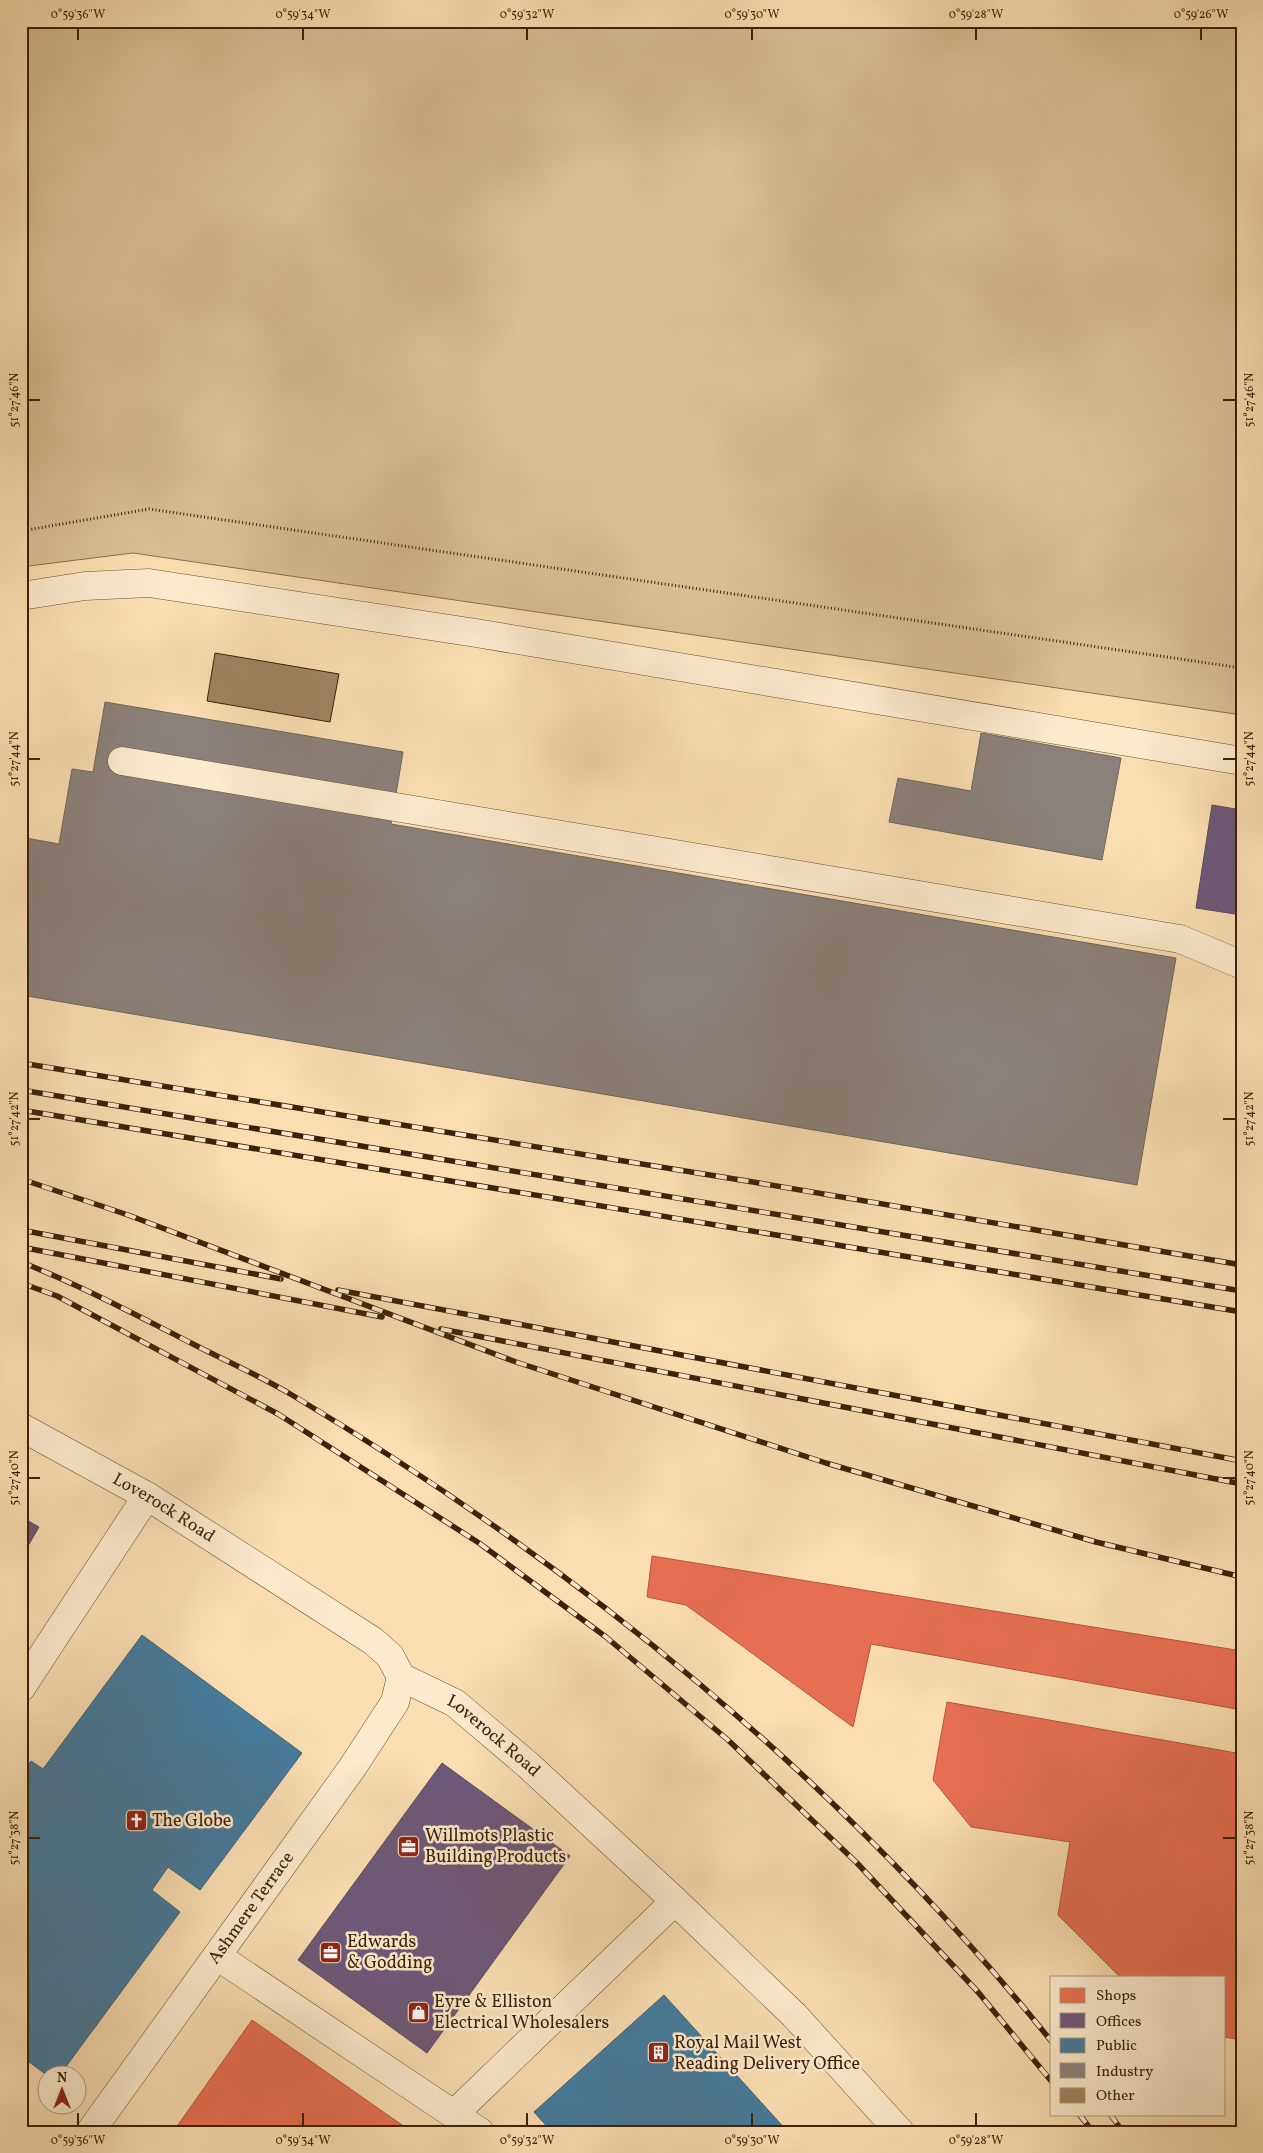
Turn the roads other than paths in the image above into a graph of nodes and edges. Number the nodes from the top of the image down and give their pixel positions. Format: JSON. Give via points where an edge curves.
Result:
{"nodes":[{"id":1,"x":21,"y":596,"type":"edge"},
{"id":2,"x":1242,"y":761,"type":"edge"},
{"id":3,"x":122,"y":762,"type":"dead end"},
{"id":4,"x":1242,"y":965,"type":"edge"},
{"id":5,"x":21,"y":1427,"type":"edge"},
{"id":6,"x":147,"y":1496,"type":"junction"},
{"id":7,"x":401,"y":1677,"type":"junction"},
{"id":8,"x":21,"y":1688,"type":"edge"},
{"id":9,"x":675,"y":1901,"type":"junction"},
{"id":10,"x":217,"y":1956,"type":"junction"},
{"id":11,"x":454,"y":2114,"type":"junction"},
{"id":12,"x":90,"y":2132,"type":"edge"},
{"id":13,"x":480,"y":2132,"type":"edge"},
{"id":14,"x":900,"y":2132,"type":"edge"}],
"edges":[{"from":1,"to":2,"type":"street","via":[[85,586],[149,583],[476,633]]},
{"from":3,"to":4,"type":"street","via":[[1180,939]]},
{"from":5,"to":6,"type":"street","name":"Loverock Road"},
{"from":6,"to":7,"type":"street","name":"Loverock Road","via":[[373,1641],[390,1656]]},
{"from":6,"to":8,"type":"street"},
{"from":7,"to":9,"type":"street","name":"Loverock Road","via":[[455,1703]]},
{"from":7,"to":10,"type":"street","name":"Ashmere Terrace","via":[[395,1702],[357,1760]]},
{"from":9,"to":11,"type":"street"},
{"from":9,"to":14,"type":"street","name":"Loverock Road","via":[[794,2015]]},
{"from":10,"to":11,"type":"street"},
{"from":10,"to":12,"type":"street","name":"Ashmere Terrace"},
{"from":11,"to":13,"type":"street"}]}
